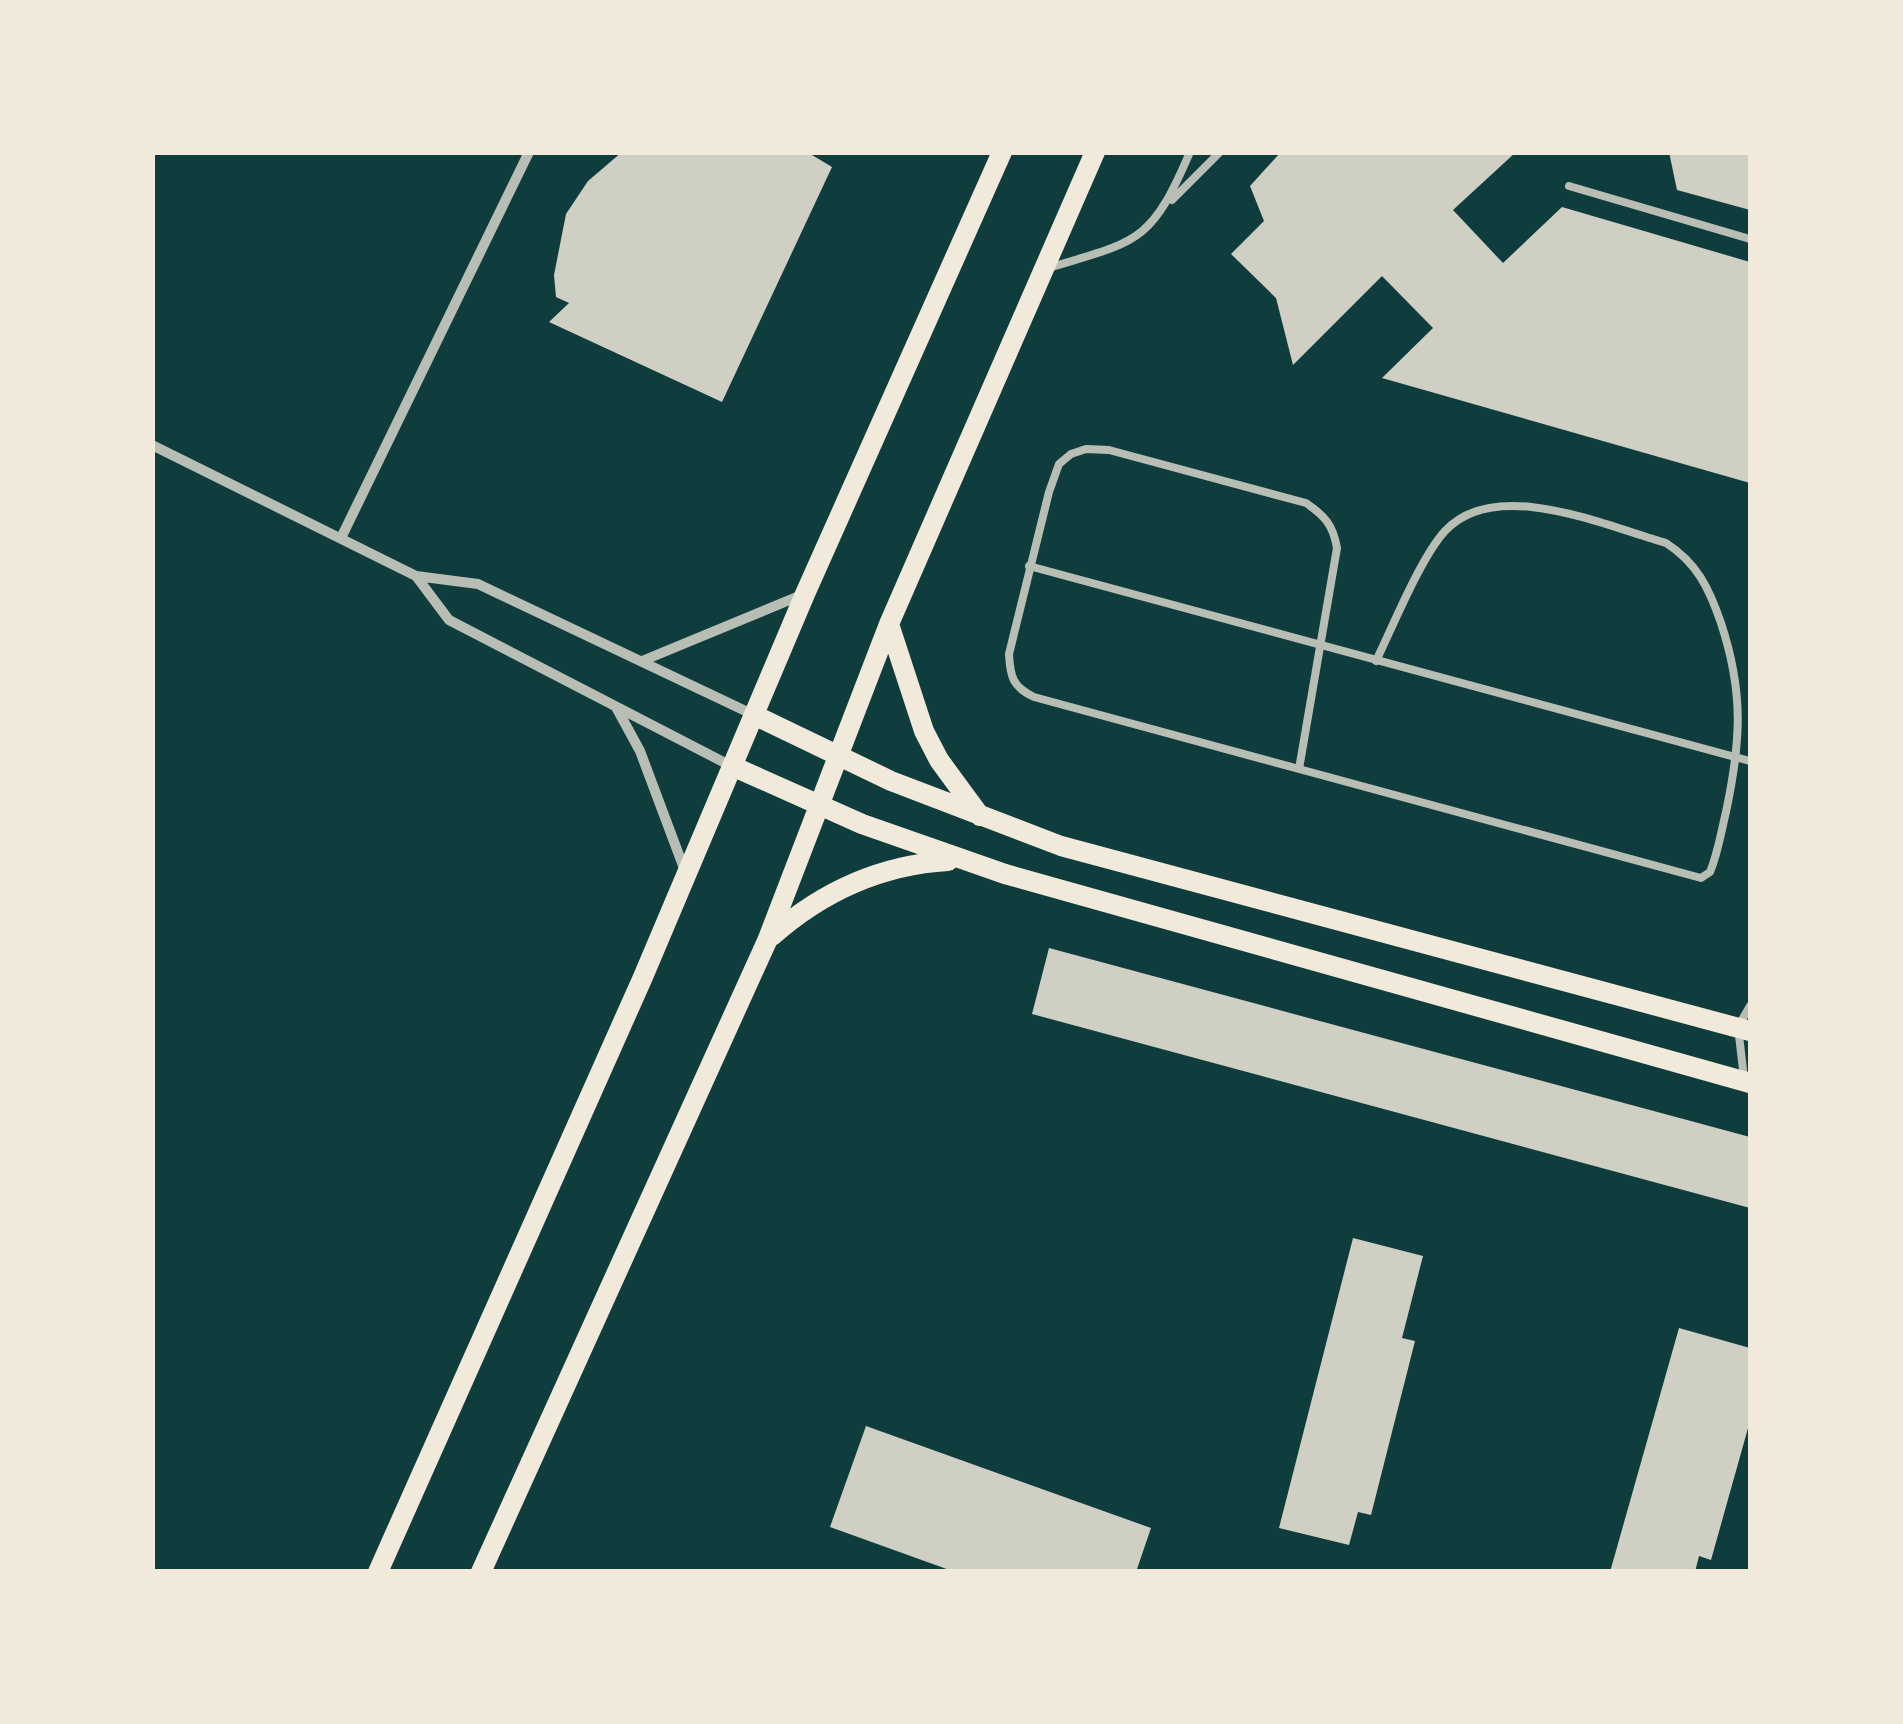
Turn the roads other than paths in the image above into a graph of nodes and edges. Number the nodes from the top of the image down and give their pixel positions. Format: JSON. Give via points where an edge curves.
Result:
{"nodes":[{"id":1,"x":528,"y":152,"type":"edge"},
{"id":2,"x":1002,"y":152,"type":"edge"},
{"id":3,"x":1096,"y":152,"type":"edge"},
{"id":4,"x":1190,"y":152,"type":"edge"},
{"id":5,"x":1220,"y":152,"type":"edge"},
{"id":6,"x":1569,"y":186,"type":"dead end"},
{"id":7,"x":1162,"y":210,"type":"junction"},
{"id":8,"x":1750,"y":239,"type":"edge"},
{"id":9,"x":1044,"y":270,"type":"junction"},
{"id":10,"x":152,"y":445,"type":"edge"},
{"id":11,"x":341,"y":538,"type":"junction"},
{"id":12,"x":1029,"y":566,"type":"junction"},
{"id":13,"x":416,"y":576,"type":"junction"},
{"id":14,"x":805,"y":594,"type":"junction"},
{"id":15,"x":889,"y":624,"type":"junction"},
{"id":16,"x":1320,"y":646,"type":"junction"},
{"id":17,"x":642,"y":661,"type":"junction"},
{"id":18,"x":1376,"y":661,"type":"junction"},
{"id":19,"x":615,"y":706,"type":"junction"},
{"id":20,"x":754,"y":715,"type":"junction"},
{"id":21,"x":838,"y":756,"type":"junction"},
{"id":22,"x":1738,"y":757,"type":"junction"},
{"id":23,"x":1750,"y":761,"type":"edge"},
{"id":24,"x":732,"y":766,"type":"junction"},
{"id":25,"x":1299,"y":769,"type":"junction"},
{"id":26,"x":819,"y":804,"type":"junction"},
{"id":27,"x":980,"y":816,"type":"junction"},
{"id":28,"x":962,"y":860,"type":"junction"},
{"id":29,"x":686,"y":875,"type":"junction"},
{"id":30,"x":767,"y":941,"type":"junction"},
{"id":31,"x":1750,"y":1006,"type":"edge"},
{"id":32,"x":1744,"y":1029,"type":"edge"},
{"id":33,"x":1748,"y":1081,"type":"edge"},
{"id":34,"x":378,"y":1572,"type":"edge"},
{"id":35,"x":481,"y":1572,"type":"edge"}],
"edges":[{"from":1,"to":11,"type":"street"},
{"from":2,"to":14,"type":"main road"},
{"from":3,"to":9,"type":"main road"},
{"from":4,"to":7,"type":"lane"},
{"from":5,"to":7,"type":"lane"},
{"from":6,"to":8,"type":"lane"},
{"from":7,"to":9,"type":"lane","via":[[1125,245]]},
{"from":9,"to":15,"type":"main road"},
{"from":10,"to":11,"type":"street"},
{"from":11,"to":13,"type":"street"},
{"from":12,"to":16,"type":"lane"},
{"from":12,"to":16,"type":"lane","via":[[1059,464],[1086,448],[1271,491],[1306,503],[1334,529],[1337,548]]},
{"from":12,"to":25,"type":"lane","via":[[1010,654],[1018,689]]},
{"from":13,"to":17,"type":"street","via":[[478,584]]},
{"from":13,"to":19,"type":"street","via":[[450,620]]},
{"from":14,"to":17,"type":"street"},
{"from":14,"to":20,"type":"main road"},
{"from":15,"to":21,"type":"main road"},
{"from":15,"to":27,"type":"main road","via":[[924,731]]},
{"from":16,"to":18,"type":"lane"},
{"from":16,"to":25,"type":"lane"},
{"from":17,"to":20,"type":"street"},
{"from":18,"to":22,"type":"lane"},
{"from":18,"to":22,"type":"lane","via":[[1445,531],[1482,509],[1534,506],[1666,543],[1696,567],[1733,660]]},
{"from":19,"to":24,"type":"street"},
{"from":19,"to":29,"type":"street","via":[[640,751]]},
{"from":20,"to":21,"type":"main road"},
{"from":20,"to":24,"type":"main road"},
{"from":21,"to":26,"type":"main road"},
{"from":21,"to":27,"type":"main road"},
{"from":22,"to":23,"type":"lane"},
{"from":22,"to":25,"type":"lane","via":[[1714,862],[1701,878]]},
{"from":24,"to":26,"type":"main road"},
{"from":24,"to":29,"type":"main road"},
{"from":26,"to":28,"type":"main road"},
{"from":26,"to":30,"type":"main road"},
{"from":27,"to":32,"type":"main road","via":[[1061,846]]},
{"from":28,"to":30,"type":"main road","via":[[914,863],[856,881],[795,916]]},
{"from":28,"to":33,"type":"main road"},
{"from":29,"to":34,"type":"main road"},
{"from":30,"to":35,"type":"main road"},
{"from":31,"to":32,"type":"lane"},
{"from":32,"to":33,"type":"lane"}]}
